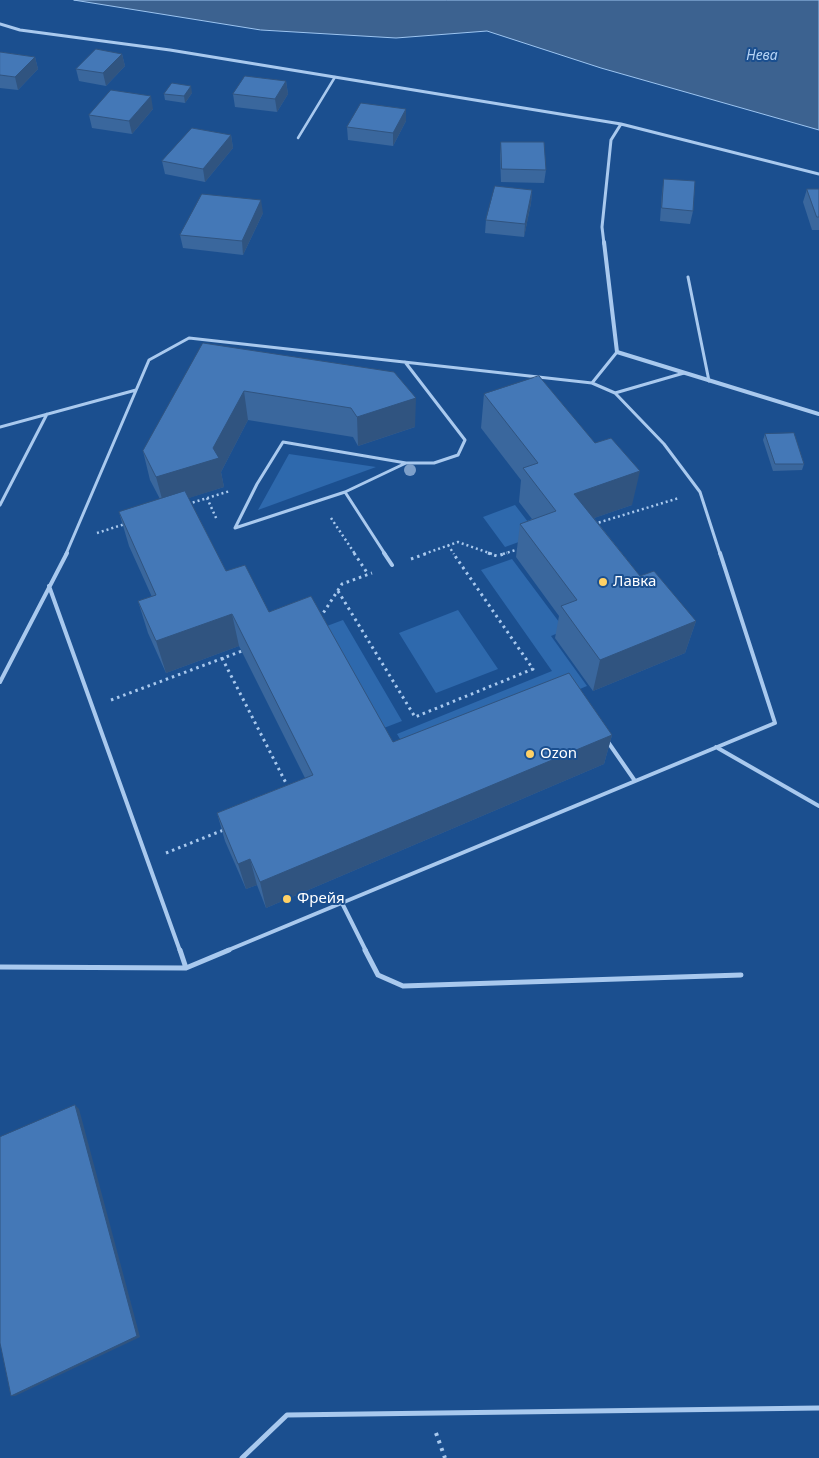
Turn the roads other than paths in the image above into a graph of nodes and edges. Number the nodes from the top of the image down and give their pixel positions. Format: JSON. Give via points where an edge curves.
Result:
{"nodes":[{"id":1,"x":0,"y":24,"type":"edge"},
{"id":2,"x":335,"y":78,"type":"junction"},
{"id":3,"x":621,"y":124,"type":"junction"},
{"id":4,"x":298,"y":138,"type":"dead end"},
{"id":5,"x":819,"y":174,"type":"edge"},
{"id":6,"x":688,"y":277,"type":"dead end"},
{"id":7,"x":618,"y":352,"type":"junction"},
{"id":8,"x":405,"y":362,"type":"junction"},
{"id":9,"x":684,"y":373,"type":"junction"},
{"id":10,"x":709,"y":381,"type":"junction"},
{"id":11,"x":592,"y":383,"type":"junction"},
{"id":12,"x":136,"y":390,"type":"junction"},
{"id":13,"x":615,"y":393,"type":"junction"},
{"id":14,"x":47,"y":414,"type":"junction"},
{"id":15,"x":819,"y":414,"type":"edge"},
{"id":16,"x":0,"y":427,"type":"edge"},
{"id":17,"x":406,"y":463,"type":"junction"},
{"id":18,"x":345,"y":492,"type":"junction"},
{"id":19,"x":0,"y":505,"type":"edge"},
{"id":20,"x":392,"y":566,"type":"dead end"},
{"id":21,"x":49,"y":586,"type":"junction"},
{"id":22,"x":0,"y":682,"type":"edge"},
{"id":23,"x":603,"y":735,"type":"edge"},
{"id":24,"x":716,"y":747,"type":"junction"},
{"id":25,"x":635,"y":781,"type":"junction"},
{"id":26,"x":819,"y":806,"type":"edge"},
{"id":27,"x":342,"y":902,"type":"junction"},
{"id":28,"x":0,"y":967,"type":"edge"},
{"id":29,"x":186,"y":968,"type":"junction"},
{"id":30,"x":741,"y":975,"type":"dead end"},
{"id":31,"x":819,"y":1408,"type":"edge"},
{"id":32,"x":242,"y":1458,"type":"edge"}],
"edges":[{"from":1,"to":2,"type":"street","via":[[20,30],[170,50]]},
{"from":2,"to":3,"type":"street"},
{"from":2,"to":4,"type":"lane"},
{"from":3,"to":5,"type":"street"},
{"from":3,"to":7,"type":"street","via":[[611,140],[602,227]]},
{"from":6,"to":10,"type":"lane"},
{"from":7,"to":9,"type":"street"},
{"from":7,"to":11,"type":"lane"},
{"from":8,"to":11,"type":"lane"},
{"from":8,"to":12,"type":"lane","via":[[189,338],[148,360]]},
{"from":8,"to":17,"type":"lane","via":[[465,440],[458,455],[434,463]]},
{"from":9,"to":10,"type":"street"},
{"from":9,"to":13,"type":"lane"},
{"from":10,"to":15,"type":"street"},
{"from":11,"to":13,"type":"lane"},
{"from":12,"to":14,"type":"lane"},
{"from":12,"to":21,"type":"lane","via":[[73,541]]},
{"from":13,"to":24,"type":"lane","via":[[664,444],[700,492],[775,723]]},
{"from":14,"to":16,"type":"lane"},
{"from":14,"to":19,"type":"lane"},
{"from":17,"to":18,"type":"lane"},
{"from":17,"to":18,"type":"lane","via":[[282,442],[235,528]]},
{"from":18,"to":20,"type":"lane"},
{"from":21,"to":22,"type":"lane"},
{"from":21,"to":29,"type":"lane"},
{"from":23,"to":25,"type":"lane"},
{"from":24,"to":25,"type":"lane"},
{"from":24,"to":26,"type":"lane"},
{"from":25,"to":27,"type":"lane"},
{"from":27,"to":29,"type":"lane"},
{"from":27,"to":30,"type":"lane","via":[[378,975],[403,986]]},
{"from":28,"to":29,"type":"lane"},
{"from":31,"to":32,"type":"lane","via":[[287,1415]]}]}
